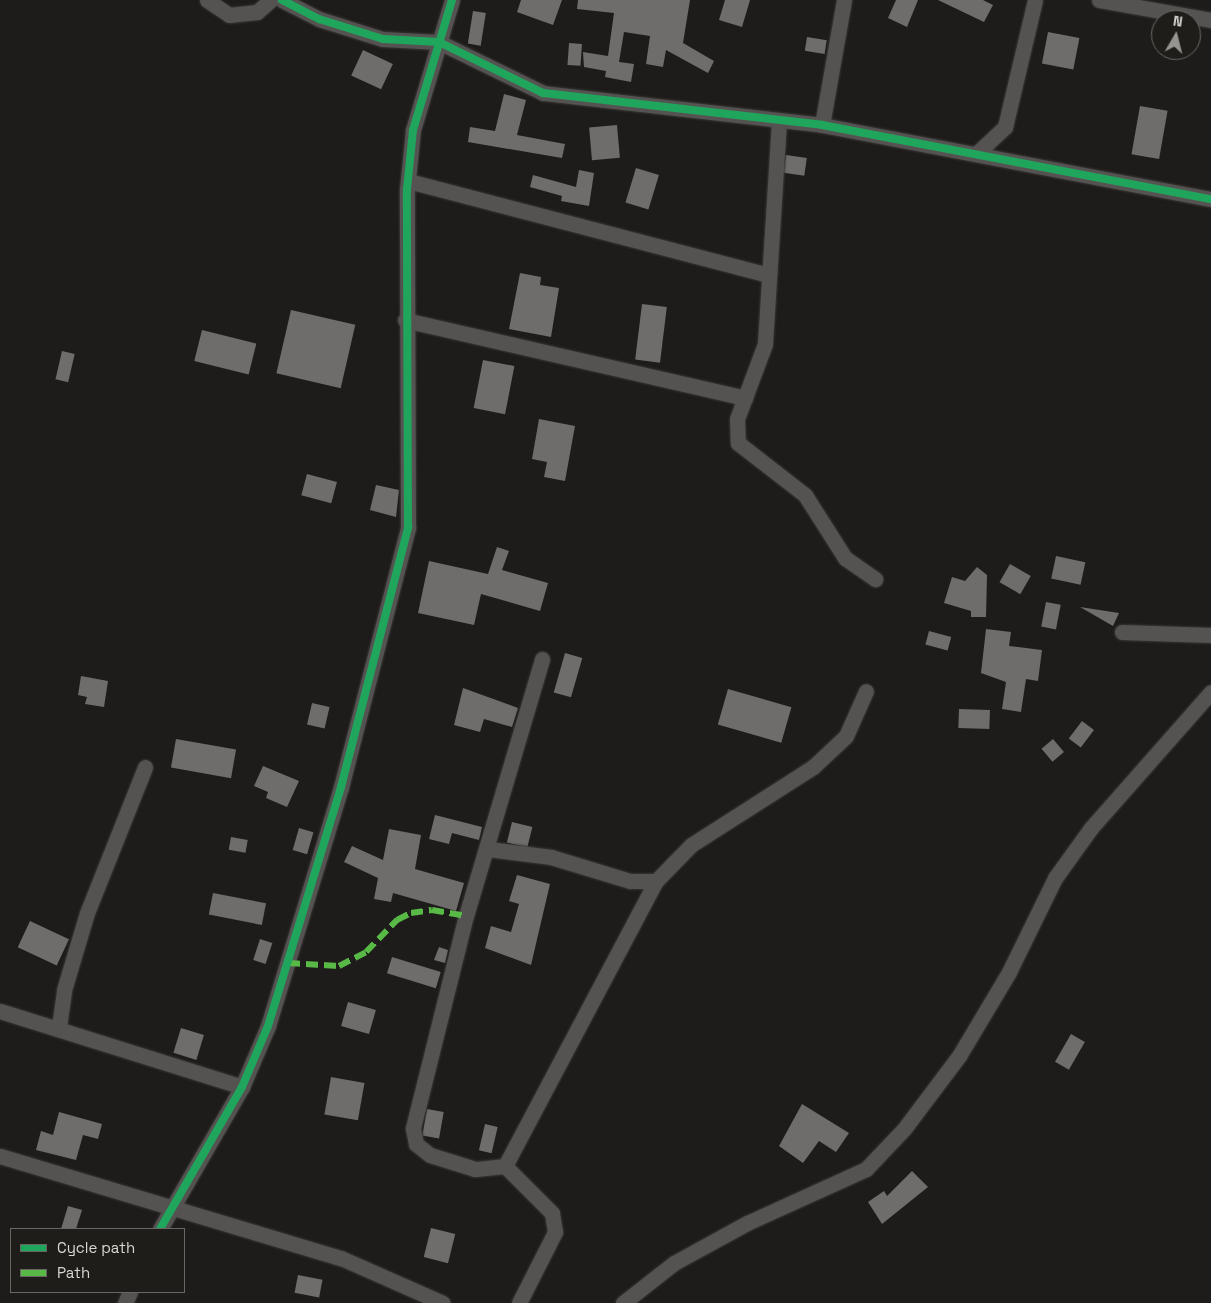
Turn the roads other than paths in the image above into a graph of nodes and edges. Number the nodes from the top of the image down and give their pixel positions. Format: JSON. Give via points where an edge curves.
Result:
{"nodes":[{"id":1,"x":207,"y":0,"type":"edge"},
{"id":2,"x":271,"y":0,"type":"edge"},
{"id":3,"x":282,"y":0,"type":"edge"},
{"id":4,"x":452,"y":0,"type":"edge"},
{"id":5,"x":844,"y":0,"type":"edge"},
{"id":6,"x":1035,"y":0,"type":"edge"},
{"id":7,"x":1099,"y":0,"type":"edge"},
{"id":8,"x":1211,"y":20,"type":"edge"},
{"id":9,"x":439,"y":42,"type":"junction"},
{"id":10,"x":779,"y":121,"type":"junction"},
{"id":11,"x":822,"y":125,"type":"junction"},
{"id":12,"x":976,"y":154,"type":"junction"},
{"id":13,"x":408,"y":181,"type":"junction"},
{"id":14,"x":1211,"y":199,"type":"edge"},
{"id":15,"x":766,"y":274,"type":"junction"},
{"id":16,"x":405,"y":320,"type":"junction"},
{"id":17,"x":745,"y":398,"type":"junction"},
{"id":18,"x":875,"y":579,"type":"dead end"},
{"id":19,"x":1122,"y":632,"type":"dead end"},
{"id":20,"x":1211,"y":635,"type":"edge"},
{"id":21,"x":542,"y":660,"type":"dead end"},
{"id":22,"x":866,"y":691,"type":"dead end"},
{"id":23,"x":1211,"y":692,"type":"edge"},
{"id":24,"x":145,"y":767,"type":"dead end"},
{"id":25,"x":488,"y":849,"type":"junction"},
{"id":26,"x":656,"y":881,"type":"junction"},
{"id":27,"x":0,"y":1011,"type":"edge"},
{"id":28,"x":58,"y":1027,"type":"junction"},
{"id":29,"x":242,"y":1087,"type":"junction"},
{"id":30,"x":0,"y":1156,"type":"edge"},
{"id":31,"x":505,"y":1166,"type":"junction"},
{"id":32,"x":172,"y":1205,"type":"junction"},
{"id":33,"x":160,"y":1228,"type":"edge"},
{"id":34,"x":443,"y":1303,"type":"edge"},
{"id":35,"x":519,"y":1303,"type":"edge"},
{"id":36,"x":623,"y":1303,"type":"edge"}],
"edges":[{"from":1,"to":2,"type":"street","via":[[229,15],[257,12]]},
{"from":3,"to":9,"type":"street","via":[[319,19],[383,39]]},
{"from":4,"to":9,"type":"street"},
{"from":5,"to":11,"type":"street"},
{"from":6,"to":12,"type":"street","via":[[1005,127]]},
{"from":7,"to":8,"type":"street"},
{"from":9,"to":10,"type":"street","via":[[543,93]]},
{"from":9,"to":13,"type":"street","via":[[413,130]]},
{"from":10,"to":11,"type":"street"},
{"from":10,"to":15,"type":"street"},
{"from":11,"to":12,"type":"street"},
{"from":12,"to":14,"type":"street"},
{"from":13,"to":15,"type":"street"},
{"from":13,"to":16,"type":"street"},
{"from":15,"to":17,"type":"street","via":[[765,344]]},
{"from":16,"to":17,"type":"street"},
{"from":16,"to":29,"type":"street","via":[[411,492],[408,528],[341,787],[268,1026]]},
{"from":17,"to":18,"type":"street","via":[[737,419],[738,443],[805,495],[846,558]]},
{"from":19,"to":20,"type":"street"},
{"from":21,"to":25,"type":"street"},
{"from":22,"to":26,"type":"street","via":[[846,736],[812,767],[691,846]]},
{"from":23,"to":36,"type":"street","via":[[1070,856],[959,1056],[904,1129],[866,1169],[747,1223],[674,1263]]},
{"from":24,"to":28,"type":"street","via":[[89,906],[64,990]]},
{"from":25,"to":26,"type":"street","via":[[550,857],[630,881]]},
{"from":25,"to":31,"type":"street","via":[[466,916],[413,1128],[416,1144],[430,1155],[475,1168]]},
{"from":26,"to":31,"type":"street"},
{"from":27,"to":28,"type":"street"},
{"from":28,"to":29,"type":"street"},
{"from":29,"to":32,"type":"street"},
{"from":30,"to":32,"type":"street"},
{"from":31,"to":35,"type":"street","via":[[544,1200],[552,1213],[554,1232]]},
{"from":32,"to":33,"type":"street"},
{"from":32,"to":34,"type":"street","via":[[341,1258]]}]}
